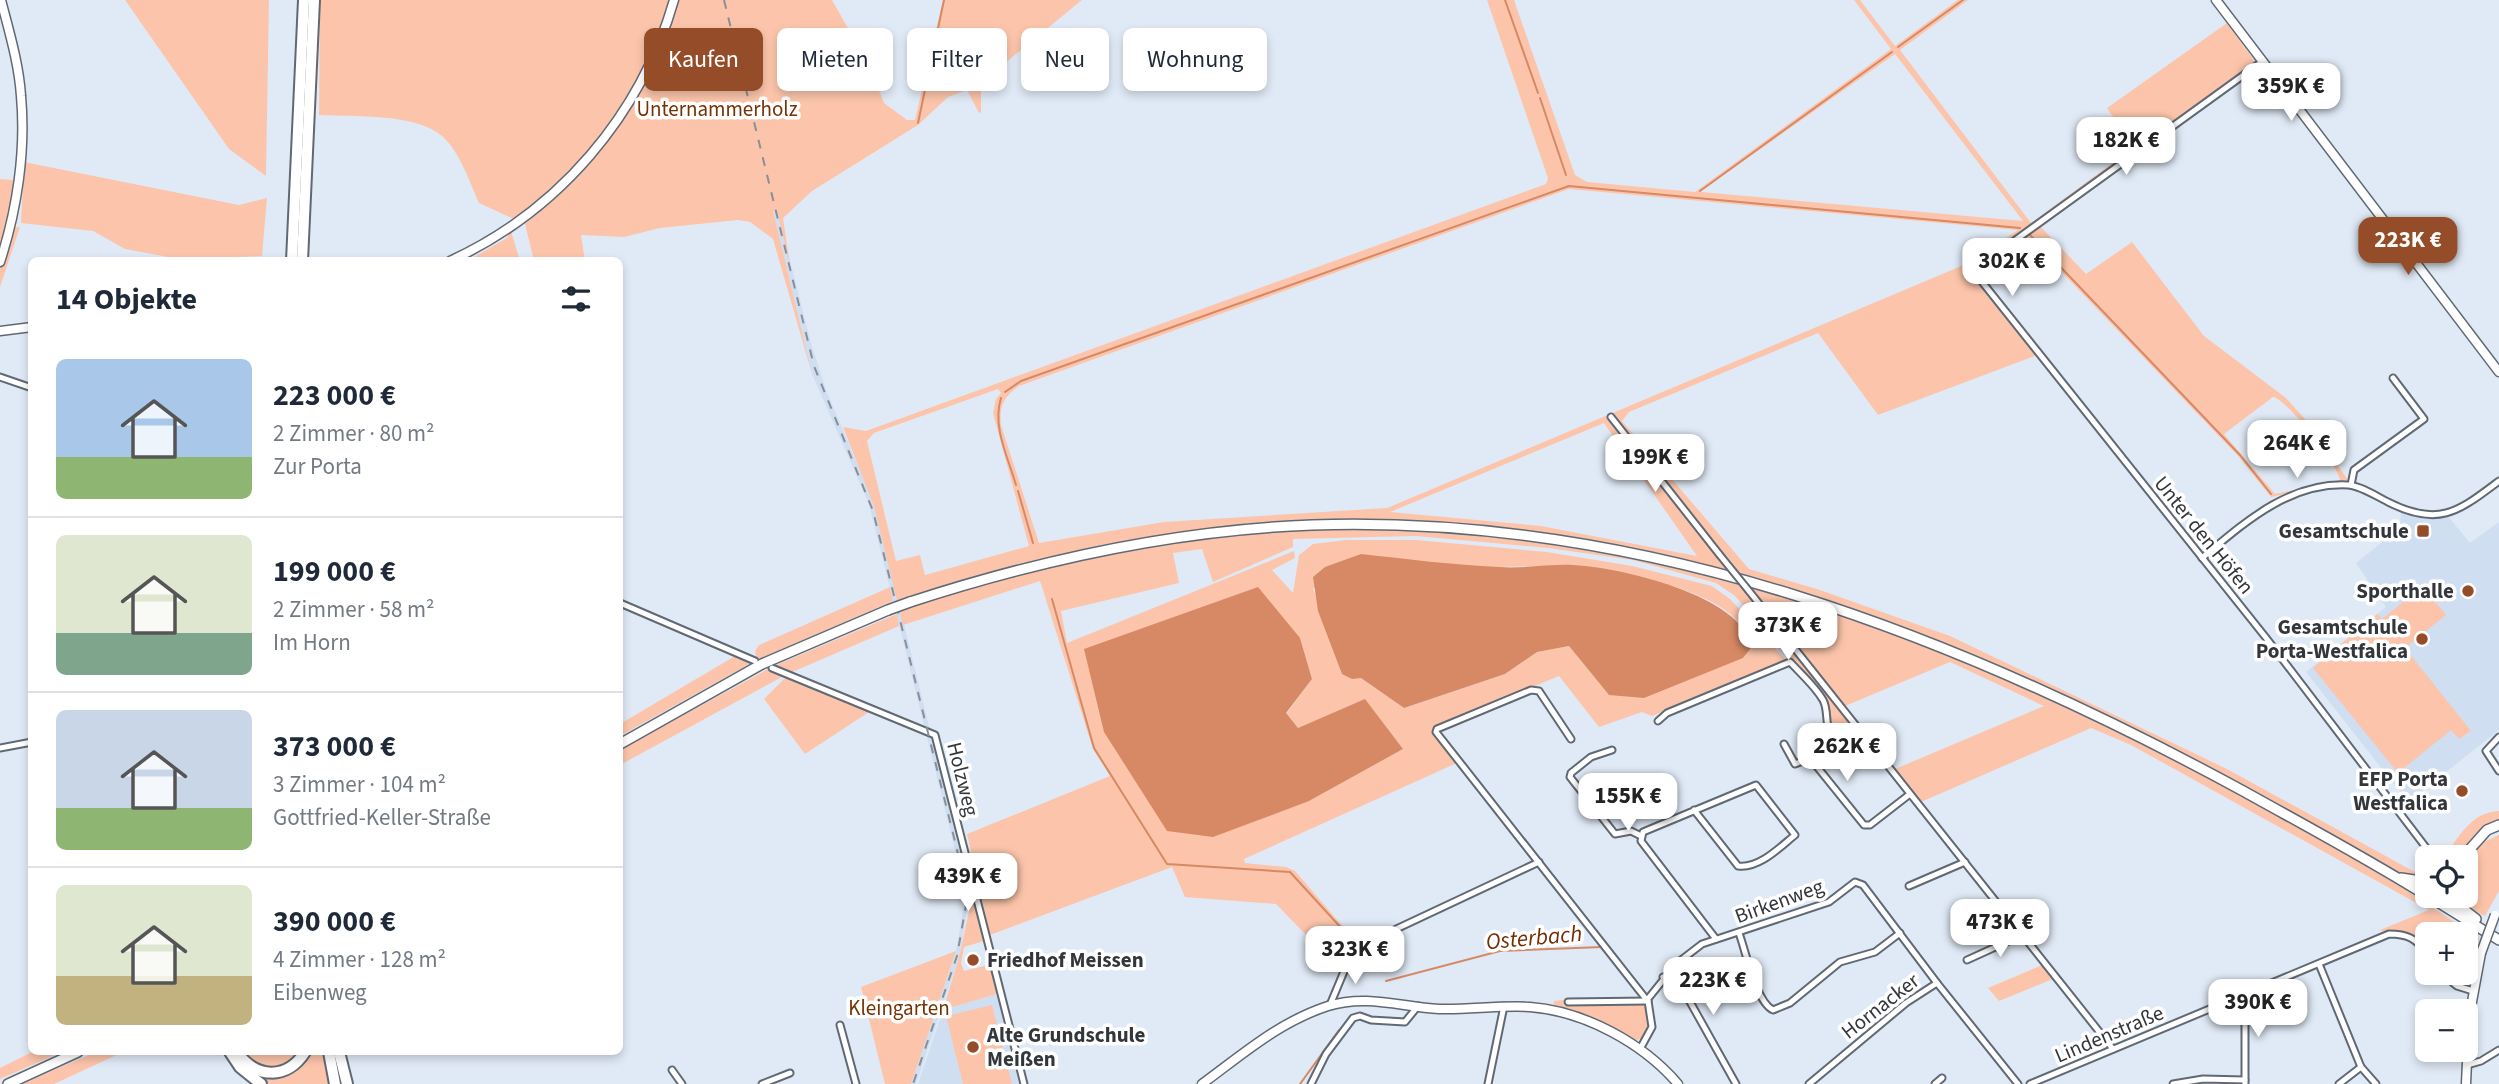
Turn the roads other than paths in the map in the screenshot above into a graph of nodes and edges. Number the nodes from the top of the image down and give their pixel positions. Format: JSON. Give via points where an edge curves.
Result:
{"nodes":[{"id":1,"x":1,"y":0,"type":"edge"},
{"id":2,"x":304,"y":0,"type":"edge"},
{"id":3,"x":314,"y":0,"type":"edge"},
{"id":4,"x":674,"y":0,"type":"edge"},
{"id":5,"x":2216,"y":0,"type":"edge"},
{"id":6,"x":2263,"y":61,"type":"junction"},
{"id":7,"x":2433,"y":229,"type":"dead end"},
{"id":8,"x":2405,"y":249,"type":"junction"},
{"id":9,"x":292,"y":257,"type":"edge"},
{"id":10,"x":302,"y":257,"type":"edge"},
{"id":11,"x":458,"y":257,"type":"edge"},
{"id":12,"x":0,"y":262,"type":"edge"},
{"id":13,"x":28,"y":328,"type":"edge"},
{"id":14,"x":0,"y":331,"type":"edge"},
{"id":15,"x":2499,"y":372,"type":"edge"},
{"id":16,"x":0,"y":377,"type":"edge"},
{"id":17,"x":2393,"y":377,"type":"dead end"},
{"id":18,"x":28,"y":387,"type":"edge"},
{"id":19,"x":1611,"y":417,"type":"dead end"},
{"id":20,"x":2499,"y":481,"type":"edge"},
{"id":21,"x":2351,"y":485,"type":"junction"},
{"id":22,"x":2202,"y":558,"type":"junction"},
{"id":23,"x":623,"y":604,"type":"edge"},
{"id":24,"x":755,"y":661,"type":"dead end"},
{"id":25,"x":772,"y":668,"type":"dead end"},
{"id":26,"x":1658,"y":721,"type":"dead end"},
{"id":27,"x":1859,"y":729,"type":"junction"},
{"id":28,"x":2499,"y":737,"type":"edge"},
{"id":29,"x":1572,"y":740,"type":"dead end"},
{"id":30,"x":623,"y":742,"type":"edge"},
{"id":31,"x":28,"y":743,"type":"edge"},
{"id":32,"x":1784,"y":744,"type":"dead end"},
{"id":33,"x":0,"y":748,"type":"edge"},
{"id":34,"x":1612,"y":750,"type":"dead end"},
{"id":35,"x":2499,"y":771,"type":"edge"},
{"id":36,"x":1910,"y":794,"type":"junction"},
{"id":37,"x":1694,"y":810,"type":"junction"},
{"id":38,"x":2499,"y":825,"type":"edge"},
{"id":39,"x":2499,"y":832,"type":"edge"},
{"id":40,"x":2481,"y":835,"type":"junction"},
{"id":41,"x":1641,"y":836,"type":"junction"},
{"id":42,"x":2424,"y":845,"type":"edge"},
{"id":43,"x":2473,"y":845,"type":"edge"},
{"id":44,"x":1539,"y":862,"type":"junction"},
{"id":45,"x":1965,"y":862,"type":"junction"},
{"id":46,"x":2398,"y":877,"type":"junction"},
{"id":47,"x":2415,"y":880,"type":"edge"},
{"id":48,"x":1909,"y":886,"type":"dead end"},
{"id":49,"x":2415,"y":887,"type":"edge"},
{"id":50,"x":2450,"y":908,"type":"edge"},
{"id":51,"x":2461,"y":908,"type":"edge"},
{"id":52,"x":2497,"y":912,"type":"edge"},
{"id":53,"x":1739,"y":933,"type":"junction"},
{"id":54,"x":1900,"y":933,"type":"junction"},
{"id":55,"x":2022,"y":935,"type":"junction"},
{"id":56,"x":2496,"y":938,"type":"edge"},
{"id":57,"x":1716,"y":939,"type":"junction"},
{"id":58,"x":2415,"y":940,"type":"edge"},
{"id":59,"x":1967,"y":960,"type":"dead end"},
{"id":60,"x":2319,"y":964,"type":"junction"},
{"id":61,"x":1663,"y":977,"type":"junction"},
{"id":62,"x":1937,"y":983,"type":"junction"},
{"id":63,"x":2456,"y":985,"type":"edge"},
{"id":64,"x":2473,"y":990,"type":"junction"},
{"id":65,"x":2245,"y":995,"type":"junction"},
{"id":66,"x":1647,"y":1000,"type":"junction"},
{"id":67,"x":1569,"y":1002,"type":"dead end"},
{"id":68,"x":1330,"y":1005,"type":"junction"},
{"id":69,"x":1418,"y":1006,"type":"junction"},
{"id":70,"x":1504,"y":1006,"type":"junction"},
{"id":71,"x":840,"y":1025,"type":"dead end"},
{"id":72,"x":1640,"y":1049,"type":"junction"},
{"id":73,"x":2113,"y":1049,"type":"junction"},
{"id":74,"x":2499,"y":1050,"type":"edge"},
{"id":75,"x":71,"y":1055,"type":"edge"},
{"id":76,"x":232,"y":1055,"type":"edge"},
{"id":77,"x":240,"y":1055,"type":"edge"},
{"id":78,"x":303,"y":1055,"type":"edge"},
{"id":79,"x":330,"y":1055,"type":"edge"},
{"id":80,"x":340,"y":1055,"type":"edge"},
{"id":81,"x":2467,"y":1065,"type":"junction"},
{"id":82,"x":2361,"y":1067,"type":"junction"},
{"id":83,"x":672,"y":1070,"type":"dead end"},
{"id":84,"x":790,"y":1073,"type":"dead end"},
{"id":85,"x":1942,"y":1078,"type":"dead end"},
{"id":86,"x":2245,"y":1082,"type":"edge"},
{"id":87,"x":8,"y":1084,"type":"edge"},
{"id":88,"x":261,"y":1084,"type":"edge"},
{"id":89,"x":335,"y":1084,"type":"edge"},
{"id":90,"x":347,"y":1084,"type":"edge"},
{"id":91,"x":682,"y":1084,"type":"edge"},
{"id":92,"x":762,"y":1084,"type":"edge"},
{"id":93,"x":856,"y":1084,"type":"edge"},
{"id":94,"x":1024,"y":1084,"type":"edge"},
{"id":95,"x":1202,"y":1084,"type":"edge"},
{"id":96,"x":1311,"y":1084,"type":"edge"},
{"id":97,"x":1488,"y":1084,"type":"edge"},
{"id":98,"x":1678,"y":1084,"type":"edge"},
{"id":99,"x":1736,"y":1084,"type":"edge"},
{"id":100,"x":1809,"y":1084,"type":"edge"},
{"id":101,"x":1935,"y":1084,"type":"edge"},
{"id":102,"x":2018,"y":1084,"type":"edge"},
{"id":103,"x":2030,"y":1084,"type":"edge"},
{"id":104,"x":2173,"y":1084,"type":"edge"},
{"id":105,"x":2339,"y":1084,"type":"edge"},
{"id":106,"x":2376,"y":1084,"type":"edge"},
{"id":107,"x":2466,"y":1084,"type":"edge"}],
"edges":[{"from":1,"to":12,"type":"street","via":[[22,96],[13,223]]},
{"from":2,"to":9,"type":"highway"},
{"from":3,"to":10,"type":"highway"},
{"from":4,"to":11,"type":"street","via":[[639,85],[584,163],[528,215]]},
{"from":5,"to":6,"type":"street"},
{"from":6,"to":8,"type":"street"},
{"from":6,"to":22,"type":"street","name":"Unter den Höfen","via":[[1971,268]]},
{"from":7,"to":8,"type":"street"},
{"from":8,"to":15,"type":"street"},
{"from":13,"to":14,"type":"street"},
{"from":16,"to":18,"type":"street"},
{"from":17,"to":21,"type":"street","via":[[2424,419],[2354,470]]},
{"from":19,"to":27,"type":"street","bridge":true},
{"from":20,"to":21,"type":"street","via":[[2452,514],[2411,512]]},
{"from":21,"to":22,"type":"street","via":[[2279,500]]},
{"from":22,"to":42,"type":"street","name":"Unter den Höfen"},
{"from":23,"to":24,"type":"street"},
{"from":25,"to":94,"type":"street","name":"Holzweg","via":[[935,735]]},
{"from":26,"to":27,"type":"street","via":[[1667,713],[1790,662],[1824,701],[1833,737],[1843,740]]},
{"from":27,"to":36,"type":"street"},
{"from":28,"to":35,"type":"street","via":[[2486,751]]},
{"from":29,"to":44,"type":"street","via":[[1539,691],[1531,690],[1436,732]]},
{"from":30,"to":46,"type":"main road","bridge":true,"via":[[762,664],[887,610],[1037,563],[1169,538],[1259,528],[1357,524],[1473,529],[1614,548],[1762,583],[1944,647],[2148,741]]},
{"from":31,"to":33,"type":"street"},
{"from":32,"to":36,"type":"street","via":[[1795,764],[1810,758],[1864,825]]},
{"from":34,"to":41,"type":"street","via":[[1591,757],[1570,777],[1615,834],[1631,831]]},
{"from":36,"to":45,"type":"street"},
{"from":37,"to":37,"type":"street","via":[[1738,866],[1770,856],[1795,835],[1756,785]]},
{"from":37,"to":41,"type":"street"},
{"from":38,"to":40,"type":"main road"},
{"from":39,"to":40,"type":"main road"},
{"from":40,"to":43,"type":"main road"},
{"from":41,"to":57,"type":"street"},
{"from":44,"to":66,"type":"street"},
{"from":44,"to":68,"type":"street","via":[[1360,946]]},
{"from":45,"to":48,"type":"street"},
{"from":45,"to":55,"type":"street"},
{"from":46,"to":47,"type":"main road"},
{"from":46,"to":49,"type":"main road"},
{"from":50,"to":56,"type":"main road"},
{"from":51,"to":56,"type":"main road"},
{"from":52,"to":64,"type":"street","bridge":true},
{"from":53,"to":54,"type":"street","name":"Birkenweg","via":[[1829,902],[1856,882]]},
{"from":53,"to":54,"type":"street","via":[[1759,995],[1773,1010],[1790,1003],[1840,962],[1875,952]]},
{"from":53,"to":57,"type":"street","name":"Birkenweg"},
{"from":54,"to":62,"type":"street","name":"Birkenweg"},
{"from":55,"to":59,"type":"street"},
{"from":55,"to":73,"type":"street"},
{"from":57,"to":61,"type":"street","name":"Birkenweg","via":[[1689,951]]},
{"from":58,"to":60,"type":"street","name":"Lindenstraße","via":[[2406,934],[2389,934]]},
{"from":60,"to":65,"type":"street","name":"Lindenstraße"},
{"from":60,"to":82,"type":"street"},
{"from":61,"to":66,"type":"street","name":"Birkenweg"},
{"from":61,"to":99,"type":"street","via":[[1693,1006]]},
{"from":62,"to":100,"type":"street","name":"Hornacker","via":[[1906,1003]]},
{"from":62,"to":102,"type":"street","name":"Hornacker"},
{"from":63,"to":64,"type":"street"},
{"from":64,"to":81,"type":"street"},
{"from":65,"to":73,"type":"street","name":"Lindenstraße"},
{"from":65,"to":86,"type":"street"},
{"from":66,"to":67,"type":"street"},
{"from":66,"to":72,"type":"street","via":[[1652,1027]]},
{"from":68,"to":69,"type":"street","via":[[1371,999]]},
{"from":68,"to":95,"type":"street","via":[[1290,1020]]},
{"from":69,"to":70,"type":"street"},
{"from":69,"to":96,"type":"street","via":[[1405,1022],[1353,1018]]},
{"from":70,"to":72,"type":"street","via":[[1538,1008],[1583,1020]]},
{"from":70,"to":97,"type":"street"},
{"from":71,"to":93,"type":"street"},
{"from":72,"to":98,"type":"street"},
{"from":73,"to":103,"type":"street","name":"Lindenstraße"},
{"from":74,"to":81,"type":"street"},
{"from":75,"to":87,"type":"main road"},
{"from":76,"to":88,"type":"highway"},
{"from":77,"to":78,"type":"highway","via":[[249,1066],[270,1073],[294,1066]]},
{"from":79,"to":89,"type":"highway"},
{"from":80,"to":90,"type":"highway"},
{"from":81,"to":107,"type":"street"},
{"from":82,"to":105,"type":"street"},
{"from":82,"to":106,"type":"street"},
{"from":83,"to":91,"type":"street"},
{"from":84,"to":92,"type":"street"},
{"from":85,"to":101,"type":"street"},
{"from":86,"to":104,"type":"street"}]}
